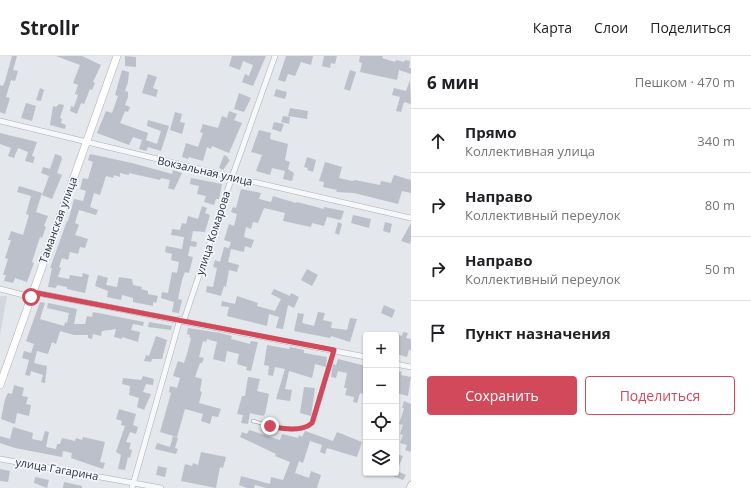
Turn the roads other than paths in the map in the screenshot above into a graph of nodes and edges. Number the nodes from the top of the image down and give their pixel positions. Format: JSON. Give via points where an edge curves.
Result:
{"nodes":[{"id":1,"x":117,"y":56,"type":"edge"},
{"id":2,"x":275,"y":56,"type":"edge"},
{"id":3,"x":0,"y":121,"type":"edge"},
{"id":4,"x":86,"y":143,"type":"junction"},
{"id":5,"x":232,"y":177,"type":"junction"},
{"id":6,"x":411,"y":218,"type":"edge"},
{"id":7,"x":0,"y":289,"type":"edge"},
{"id":8,"x":32,"y":294,"type":"junction"},
{"id":9,"x":182,"y":320,"type":"junction"},
{"id":10,"x":334,"y":350,"type":"junction"},
{"id":11,"x":363,"y":356,"type":"edge"},
{"id":12,"x":399,"y":365,"type":"edge"},
{"id":13,"x":411,"y":367,"type":"edge"},
{"id":14,"x":0,"y":385,"type":"edge"},
{"id":15,"x":253,"y":421,"type":"dead end"},
{"id":16,"x":0,"y":459,"type":"edge"},
{"id":17,"x":411,"y":484,"type":"edge"},
{"id":18,"x":132,"y":486,"type":"edge"},
{"id":19,"x":161,"y":488,"type":"edge"},
{"id":20,"x":409,"y":488,"type":"edge"}],
"edges":[{"from":1,"to":4,"type":"street","name":"Таманская улица"},
{"from":2,"to":5,"type":"street","name":"улица Комарова"},
{"from":3,"to":4,"type":"street","name":"Вокзальная улица"},
{"from":4,"to":5,"type":"street","name":"Вокзальная улица"},
{"from":4,"to":8,"type":"street","name":"Таманская улица"},
{"from":5,"to":6,"type":"street","name":"Вокзальная улица"},
{"from":5,"to":9,"type":"street","name":"улица Комарова"},
{"from":7,"to":8,"type":"street"},
{"from":8,"to":9,"type":"street"},
{"from":8,"to":14,"type":"street","name":"Таманская улица"},
{"from":9,"to":10,"type":"street"},
{"from":9,"to":18,"type":"street","name":"улица Комарова"},
{"from":10,"to":11,"type":"street"},
{"from":10,"to":15,"type":"lane","via":[[311,425],[284,428]]},
{"from":12,"to":13,"type":"street"},
{"from":16,"to":18,"type":"street","name":"улица Гагарина"},
{"from":17,"to":20,"type":"street"},
{"from":18,"to":19,"type":"street","name":"улица Гагарина"}]}
